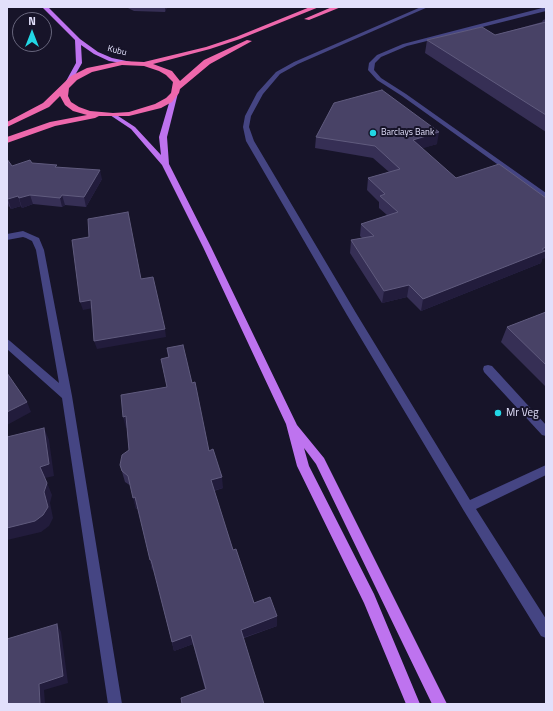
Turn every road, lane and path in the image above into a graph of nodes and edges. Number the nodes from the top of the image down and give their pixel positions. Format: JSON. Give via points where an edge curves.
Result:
{"nodes":[{"id":1,"x":44,"y":7,"type":"edge"},
{"id":2,"x":316,"y":7,"type":"edge"},
{"id":3,"x":338,"y":7,"type":"edge"},
{"id":4,"x":425,"y":7,"type":"edge"},
{"id":5,"x":546,"y":9,"type":"edge"},
{"id":6,"x":78,"y":40,"type":"junction"},
{"id":7,"x":134,"y":63,"type":"junction"},
{"id":8,"x":144,"y":64,"type":"junction"},
{"id":9,"x":66,"y":86,"type":"junction"},
{"id":10,"x":176,"y":90,"type":"junction"},
{"id":11,"x":104,"y":115,"type":"junction"},
{"id":12,"x":113,"y":115,"type":"junction"},
{"id":13,"x":7,"y":125,"type":"edge"},
{"id":14,"x":7,"y":140,"type":"edge"},
{"id":15,"x":165,"y":164,"type":"junction"},
{"id":16,"x":546,"y":197,"type":"edge"},
{"id":17,"x":7,"y":237,"type":"edge"},
{"id":18,"x":7,"y":343,"type":"edge"},
{"id":19,"x":488,"y":369,"type":"dead end"},
{"id":20,"x":67,"y":396,"type":"junction"},
{"id":21,"x":291,"y":424,"type":"junction"},
{"id":22,"x":546,"y":432,"type":"edge"},
{"id":23,"x":546,"y":470,"type":"edge"},
{"id":24,"x":468,"y":508,"type":"junction"},
{"id":25,"x":546,"y":631,"type":"edge"},
{"id":26,"x":115,"y":704,"type":"edge"},
{"id":27,"x":413,"y":704,"type":"edge"},
{"id":28,"x":440,"y":704,"type":"edge"}],
"edges":[{"from":1,"to":6,"type":"main road","name":"Kubu"},
{"from":2,"to":8,"type":"highway","via":[[216,46]]},
{"from":3,"to":10,"type":"highway","via":[[222,54],[207,62]]},
{"from":4,"to":24,"type":"street","via":[[278,73],[260,93],[248,116],[246,127],[259,158]]},
{"from":5,"to":16,"type":"street","via":[[405,45],[379,56],[372,63],[371,70],[379,80],[404,95]]},
{"from":6,"to":7,"type":"main road","name":"Kubu","via":[[104,57]]},
{"from":6,"to":9,"type":"main road","via":[[78,63]]},
{"from":7,"to":8,"type":"highway"},
{"from":7,"to":9,"type":"highway","via":[[90,70],[74,78]]},
{"from":8,"to":10,"type":"highway","via":[[169,73],[177,82]]},
{"from":9,"to":11,"type":"highway","via":[[64,96],[68,103],[89,113]]},
{"from":9,"to":13,"type":"highway","via":[[46,105]]},
{"from":10,"to":12,"type":"highway","via":[[169,100],[152,108]]},
{"from":10,"to":15,"type":"main road","via":[[163,137]]},
{"from":11,"to":12,"type":"highway"},
{"from":11,"to":14,"type":"highway","via":[[53,124]]},
{"from":12,"to":15,"type":"main road","via":[[133,128]]},
{"from":15,"to":21,"type":"main road"},
{"from":17,"to":20,"type":"street","via":[[23,234],[29,236],[36,240],[40,250]]},
{"from":18,"to":20,"type":"street"},
{"from":19,"to":22,"type":"street"},
{"from":20,"to":26,"type":"street"},
{"from":21,"to":27,"type":"main road","via":[[303,466],[369,599]]},
{"from":21,"to":28,"type":"main road","via":[[320,461]]},
{"from":23,"to":24,"type":"street"},
{"from":24,"to":25,"type":"street"}]}
